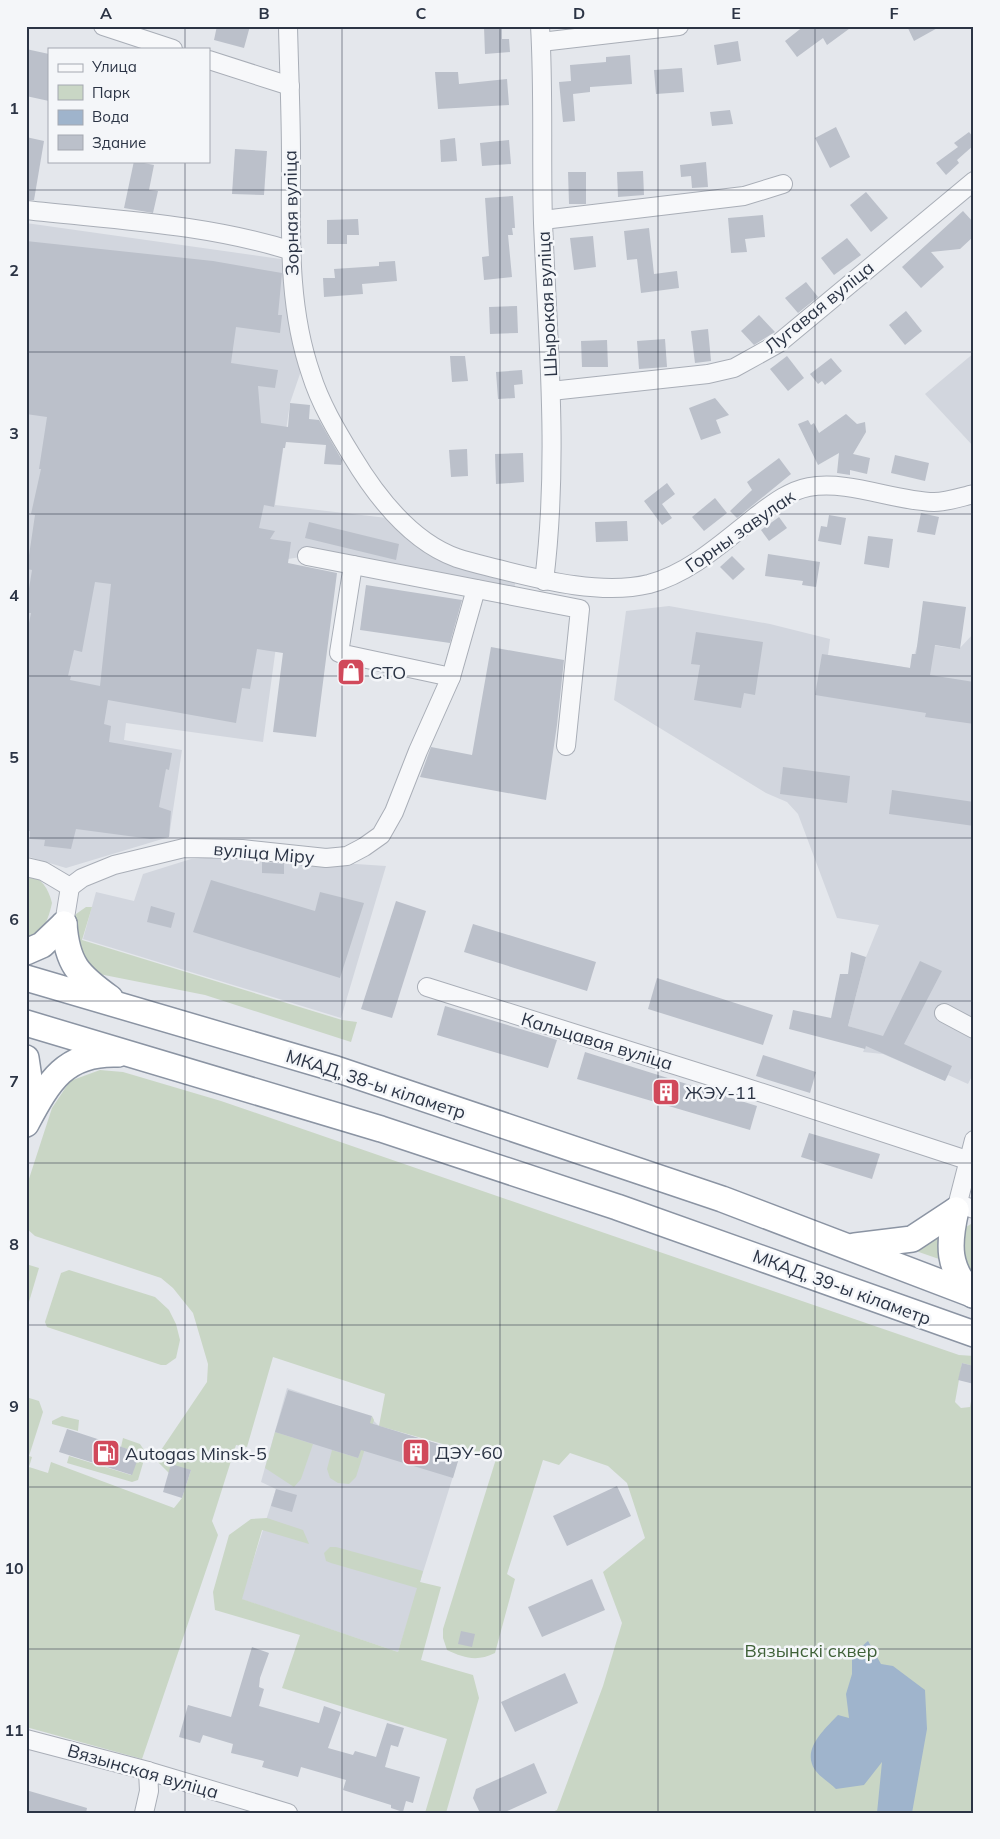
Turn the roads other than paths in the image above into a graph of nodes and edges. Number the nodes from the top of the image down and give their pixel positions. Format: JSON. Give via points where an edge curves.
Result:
{"nodes":[{"id":1,"x":103,"y":26,"type":"edge"},
{"id":2,"x":288,"y":26,"type":"edge"},
{"id":3,"x":679,"y":26,"type":"edge"},
{"id":4,"x":540,"y":34,"type":"edge"},
{"id":5,"x":170,"y":48,"type":"edge"},
{"id":6,"x":210,"y":60,"type":"edge"},
{"id":7,"x":290,"y":86,"type":"junction"},
{"id":8,"x":974,"y":181,"type":"edge"},
{"id":9,"x":783,"y":184,"type":"dead end"},
{"id":10,"x":26,"y":210,"type":"edge"},
{"id":11,"x":543,"y":220,"type":"junction"},
{"id":12,"x":292,"y":251,"type":"junction"},
{"id":13,"x":301,"y":339,"type":"joint"},
{"id":14,"x":551,"y":391,"type":"junction"},
{"id":15,"x":974,"y":494,"type":"edge"},
{"id":16,"x":307,"y":556,"type":"dead end"},
{"id":17,"x":353,"y":565,"type":"junction"},
{"id":18,"x":544,"y":581,"type":"junction"},
{"id":19,"x":476,"y":589,"type":"junction"},
{"id":20,"x":451,"y":677,"type":"junction"},
{"id":21,"x":566,"y":746,"type":"dead end"},
{"id":22,"x":26,"y":866,"type":"edge"},
{"id":23,"x":70,"y":888,"type":"junction"},
{"id":24,"x":64,"y":924,"type":"junction"},
{"id":25,"x":26,"y":952,"type":"edge"},
{"id":26,"x":26,"y":978,"type":"edge"},
{"id":27,"x":427,"y":987,"type":"dead end"},
{"id":28,"x":120,"y":1005,"type":"junction"},
{"id":29,"x":944,"y":1013,"type":"dead end"},
{"id":30,"x":26,"y":1023,"type":"edge"},
{"id":31,"x":974,"y":1028,"type":"edge"},
{"id":32,"x":132,"y":1055,"type":"junction"},
{"id":33,"x":26,"y":1058,"type":"edge"},
{"id":34,"x":26,"y":1100,"type":"edge"},
{"id":35,"x":26,"y":1124,"type":"edge"},
{"id":36,"x":974,"y":1140,"type":"edge"},
{"id":37,"x":967,"y":1160,"type":"junction"},
{"id":38,"x":962,"y":1208,"type":"edge"},
{"id":39,"x":850,"y":1246,"type":"junction"},
{"id":40,"x":973,"y":1295,"type":"edge"},
{"id":41,"x":974,"y":1334,"type":"edge"},
{"id":42,"x":26,"y":1739,"type":"edge"},
{"id":43,"x":148,"y":1771,"type":"junction"},
{"id":44,"x":144,"y":1813,"type":"edge"},
{"id":45,"x":288,"y":1813,"type":"edge"}],
"edges":[{"from":1,"to":5,"type":"street"},
{"from":2,"to":7,"type":"street","name":"Зорная вуліца"},
{"from":3,"to":4,"type":"street"},
{"from":4,"to":11,"type":"street","name":"Шырокая вуліца"},
{"from":6,"to":7,"type":"street"},
{"from":7,"to":12,"type":"street","name":"Зорная вуліца"},
{"from":8,"to":14,"type":"street","name":"Лугавая вуліца","via":[[779,343],[751,360],[708,374]]},
{"from":9,"to":11,"type":"street","via":[[744,196]]},
{"from":10,"to":12,"type":"street","via":[[208,231],[258,240]]},
{"from":11,"to":14,"type":"street","name":"Шырокая вуліца"},
{"from":12,"to":13,"type":"street","name":"Зорная вуліца","via":[[292,290]]},
{"from":13,"to":18,"type":"street","name":"Горны завулак","via":[[311,375],[329,416],[370,484],[401,521],[433,546],[456,557]]},
{"from":14,"to":18,"type":"street","name":"Шырокая вуліца","via":[[552,476]]},
{"from":15,"to":18,"type":"street","name":"Горны завулак","via":[[937,502],[833,486],[810,487],[792,492],[768,507],[684,571],[648,584],[619,588]]},
{"from":16,"to":17,"type":"street"},
{"from":17,"to":19,"type":"street"},
{"from":17,"to":20,"type":"street","via":[[340,653]]},
{"from":19,"to":20,"type":"street","name":"вуліца Міру"},
{"from":19,"to":21,"type":"street","via":[[580,609]]},
{"from":20,"to":23,"type":"street","name":"вуліца Міру","via":[[394,812],[382,835],[364,847],[347,856],[326,858],[242,849],[184,848],[114,865],[82,878]]},
{"from":22,"to":23,"type":"street","via":[[43,871]]},
{"from":23,"to":24,"type":"street"},
{"from":24,"to":25,"type":"highway","via":[[42,945]]},
{"from":24,"to":28,"type":"highway","via":[[68,954],[78,971]]},
{"from":26,"to":28,"type":"highway","name":"МКАД, 38-ы кіламетр"},
{"from":27,"to":37,"type":"street","name":"Кальцавая вуліца"},
{"from":28,"to":39,"type":"highway","name":"МКАД, 38-ы кіламетр","via":[[336,1069],[722,1199]]},
{"from":29,"to":31,"type":"street"},
{"from":30,"to":32,"type":"highway"},
{"from":32,"to":35,"type":"highway","via":[[105,1054],[68,1064]]},
{"from":32,"to":41,"type":"highway","name":"МКАД, 39-ы кіламетр","via":[[381,1129],[618,1207]]},
{"from":33,"to":34,"type":"highway","via":[[30,1078]]},
{"from":36,"to":37,"type":"street"},
{"from":37,"to":38,"type":"street"},
{"from":38,"to":39,"type":"highway","via":[[912,1239]]},
{"from":38,"to":40,"type":"highway","via":[[950,1248],[961,1282]]},
{"from":39,"to":40,"type":"highway"},
{"from":42,"to":43,"type":"street","name":"Вязынская вуліца"},
{"from":43,"to":44,"type":"street","via":[[149,1790]]},
{"from":43,"to":45,"type":"street","name":"Вязынская вуліца"}]}
